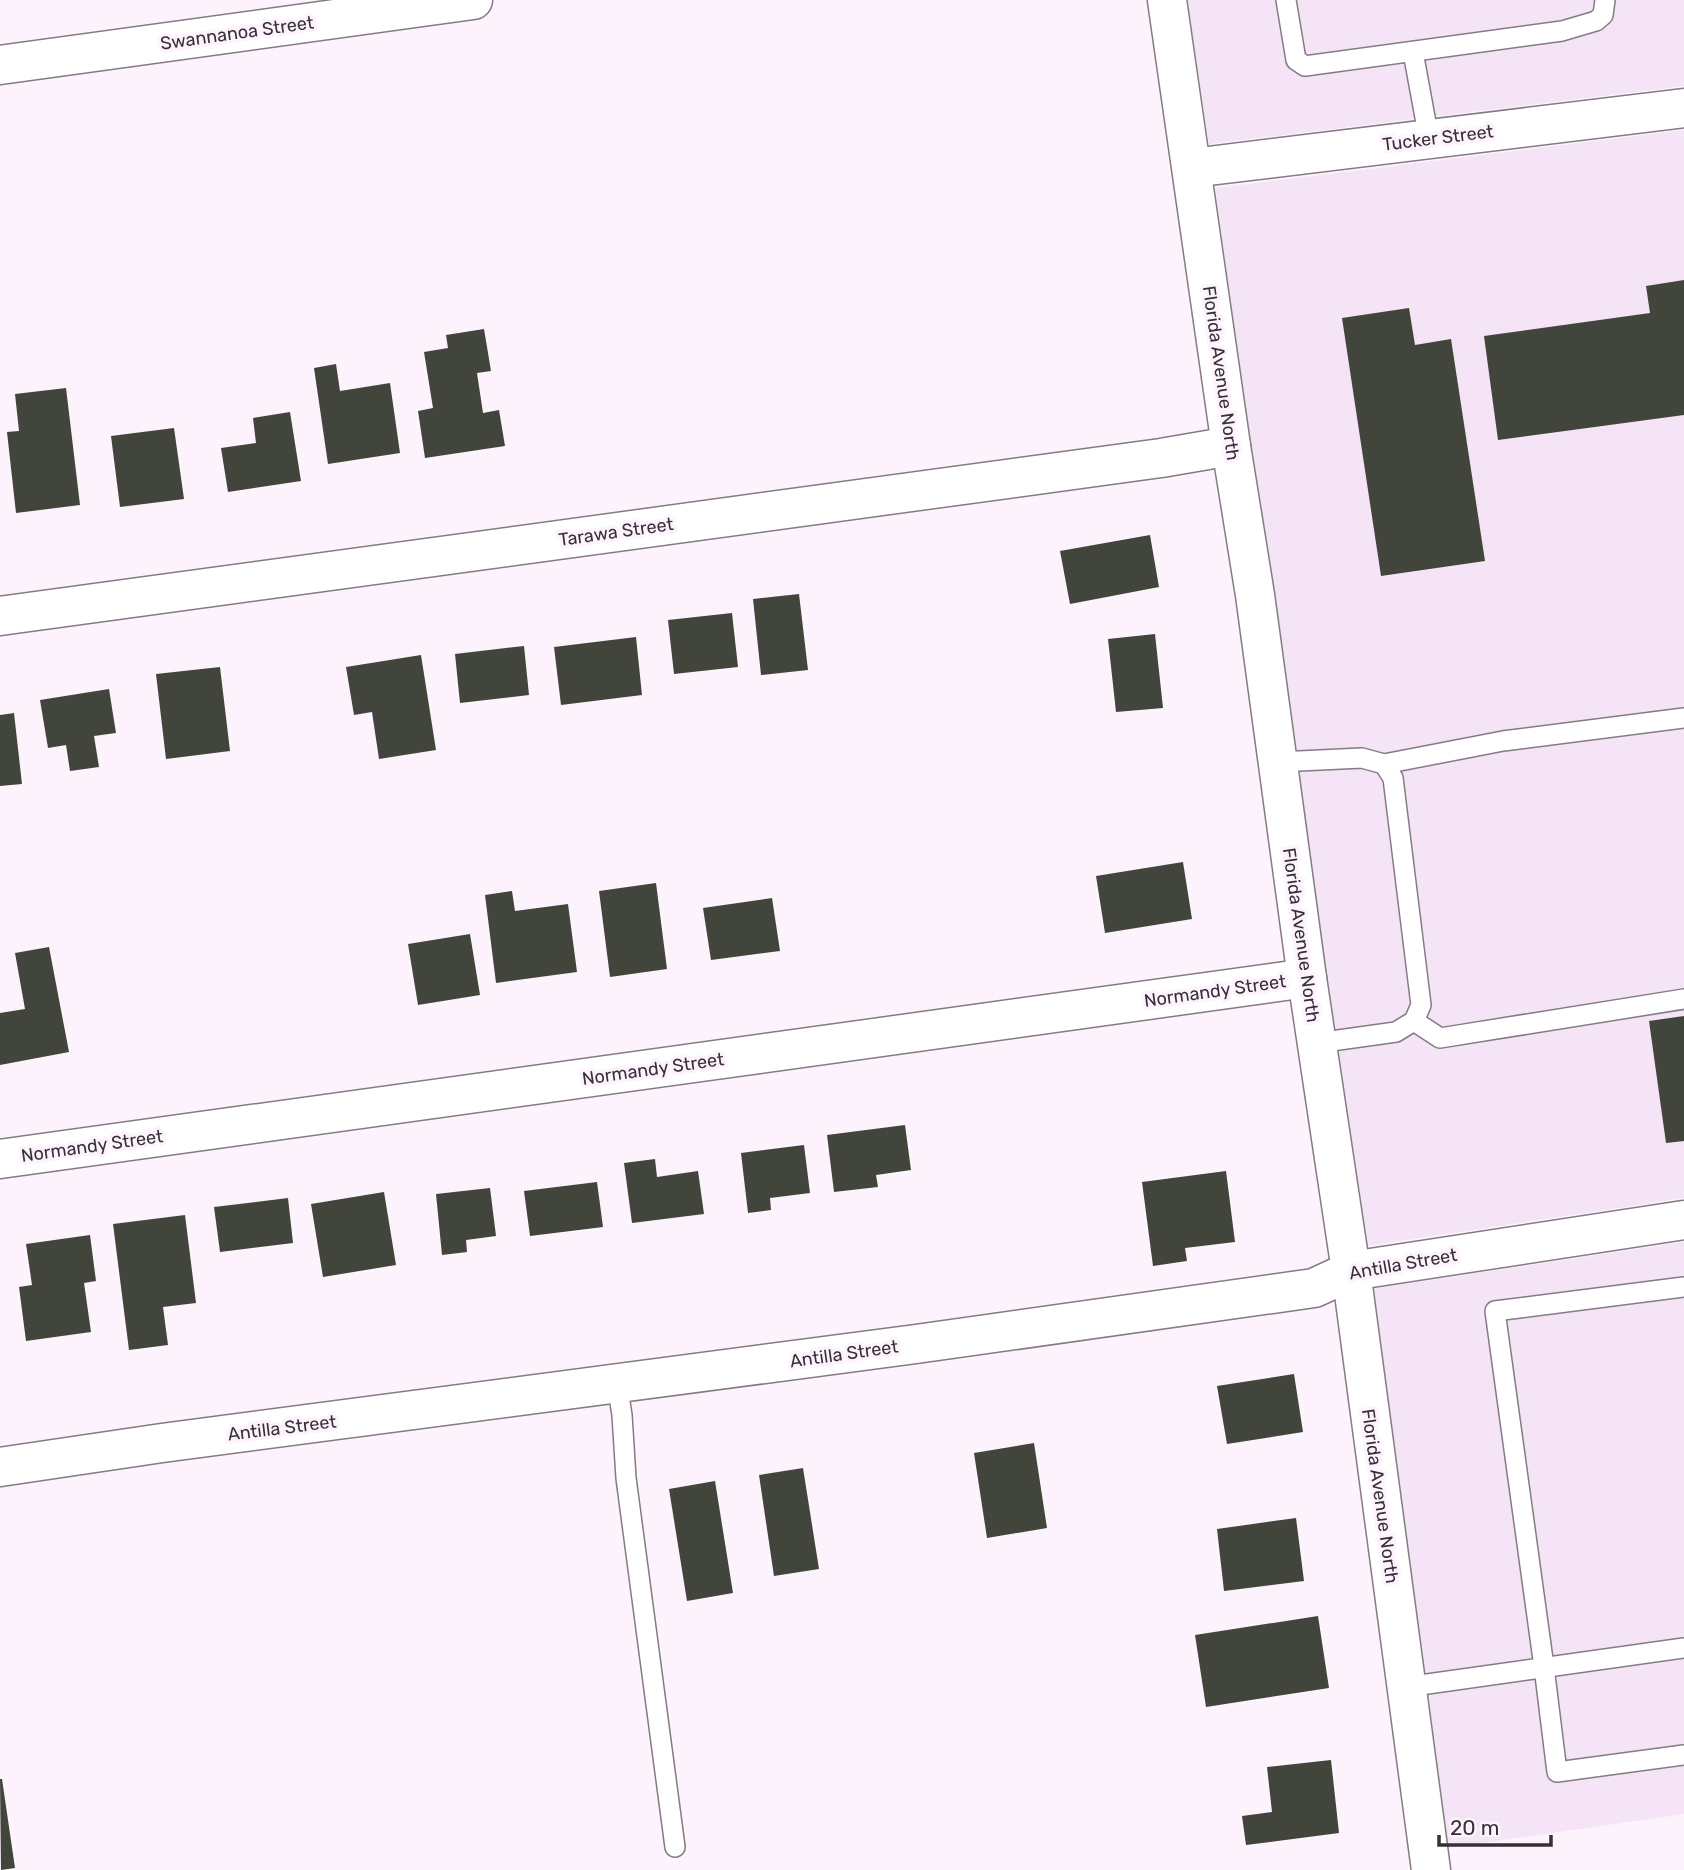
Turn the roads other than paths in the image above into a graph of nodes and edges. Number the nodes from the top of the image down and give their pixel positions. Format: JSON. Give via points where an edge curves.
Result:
{"nodes":[{"id":1,"x":473,"y":0,"type":"edge"},
{"id":2,"x":1167,"y":0,"type":"edge"},
{"id":3,"x":1286,"y":0,"type":"edge"},
{"id":4,"x":1605,"y":0,"type":"edge"},
{"id":5,"x":1413,"y":52,"type":"junction"},
{"id":6,"x":0,"y":65,"type":"edge"},
{"id":7,"x":1684,"y":108,"type":"edge"},
{"id":8,"x":1429,"y":139,"type":"junction"},
{"id":9,"x":1192,"y":168,"type":"junction"},
{"id":10,"x":1231,"y":446,"type":"junction"},
{"id":11,"x":0,"y":616,"type":"edge"},
{"id":12,"x":1684,"y":718,"type":"edge"},
{"id":13,"x":1278,"y":762,"type":"junction"},
{"id":14,"x":1384,"y":764,"type":"junction"},
{"id":15,"x":1307,"y":978,"type":"junction"},
{"id":16,"x":1684,"y":999,"type":"edge"},
{"id":17,"x":1415,"y":1021,"type":"junction"},
{"id":18,"x":1317,"y":1043,"type":"junction"},
{"id":19,"x":0,"y":1159,"type":"edge"},
{"id":20,"x":1684,"y":1220,"type":"edge"},
{"id":21,"x":1351,"y":1271,"type":"junction"},
{"id":22,"x":1684,"y":1287,"type":"edge"},
{"id":23,"x":617,"y":1384,"type":"junction"},
{"id":24,"x":0,"y":1466,"type":"edge"},
{"id":25,"x":1684,"y":1648,"type":"edge"},
{"id":26,"x":1544,"y":1667,"type":"junction"},
{"id":27,"x":1406,"y":1687,"type":"junction"},
{"id":28,"x":1684,"y":1755,"type":"edge"},
{"id":29,"x":675,"y":1847,"type":"dead end"},
{"id":30,"x":1431,"y":1870,"type":"edge"}],
"edges":[{"from":1,"to":6,"type":"street","name":"Swannanoa Street"},
{"from":2,"to":9,"type":"street","name":"Florida Avenue North"},
{"from":3,"to":5,"type":"lane","via":[[1296,60],[1305,66]]},
{"from":4,"to":5,"type":"lane","via":[[1603,15],[1596,21],[1562,31]]},
{"from":5,"to":8,"type":"lane"},
{"from":7,"to":8,"type":"street","name":"Tucker Street"},
{"from":8,"to":9,"type":"street","name":"Tucker Street"},
{"from":9,"to":10,"type":"street","name":"Florida Avenue North"},
{"from":10,"to":11,"type":"street","name":"Tarawa Street"},
{"from":10,"to":13,"type":"street","name":"Florida Avenue North"},
{"from":12,"to":14,"type":"lane","via":[[1503,741]]},
{"from":13,"to":14,"type":"lane","via":[[1362,758]]},
{"from":13,"to":15,"type":"street","name":"Florida Avenue North"},
{"from":14,"to":17,"type":"lane","via":[[1392,778],[1419,992]]},
{"from":15,"to":18,"type":"street","name":"Florida Avenue North"},
{"from":15,"to":19,"type":"street","name":"Normandy Street"},
{"from":16,"to":17,"type":"lane","via":[[1440,1038]]},
{"from":17,"to":18,"type":"lane","via":[[1396,1032]]},
{"from":18,"to":21,"type":"street","name":"Florida Avenue North"},
{"from":20,"to":21,"type":"street","name":"Antilla Street"},
{"from":21,"to":23,"type":"street","name":"Antilla Street","via":[[1314,1288]]},
{"from":21,"to":27,"type":"street","name":"Florida Avenue North"},
{"from":22,"to":26,"type":"lane","via":[[1495,1311]]},
{"from":23,"to":24,"type":"street","name":"Antilla Street"},
{"from":23,"to":29,"type":"lane"},
{"from":25,"to":26,"type":"lane"},
{"from":26,"to":27,"type":"lane"},
{"from":26,"to":28,"type":"lane","via":[[1557,1772]]},
{"from":27,"to":30,"type":"street","name":"Florida Avenue North"}]}
